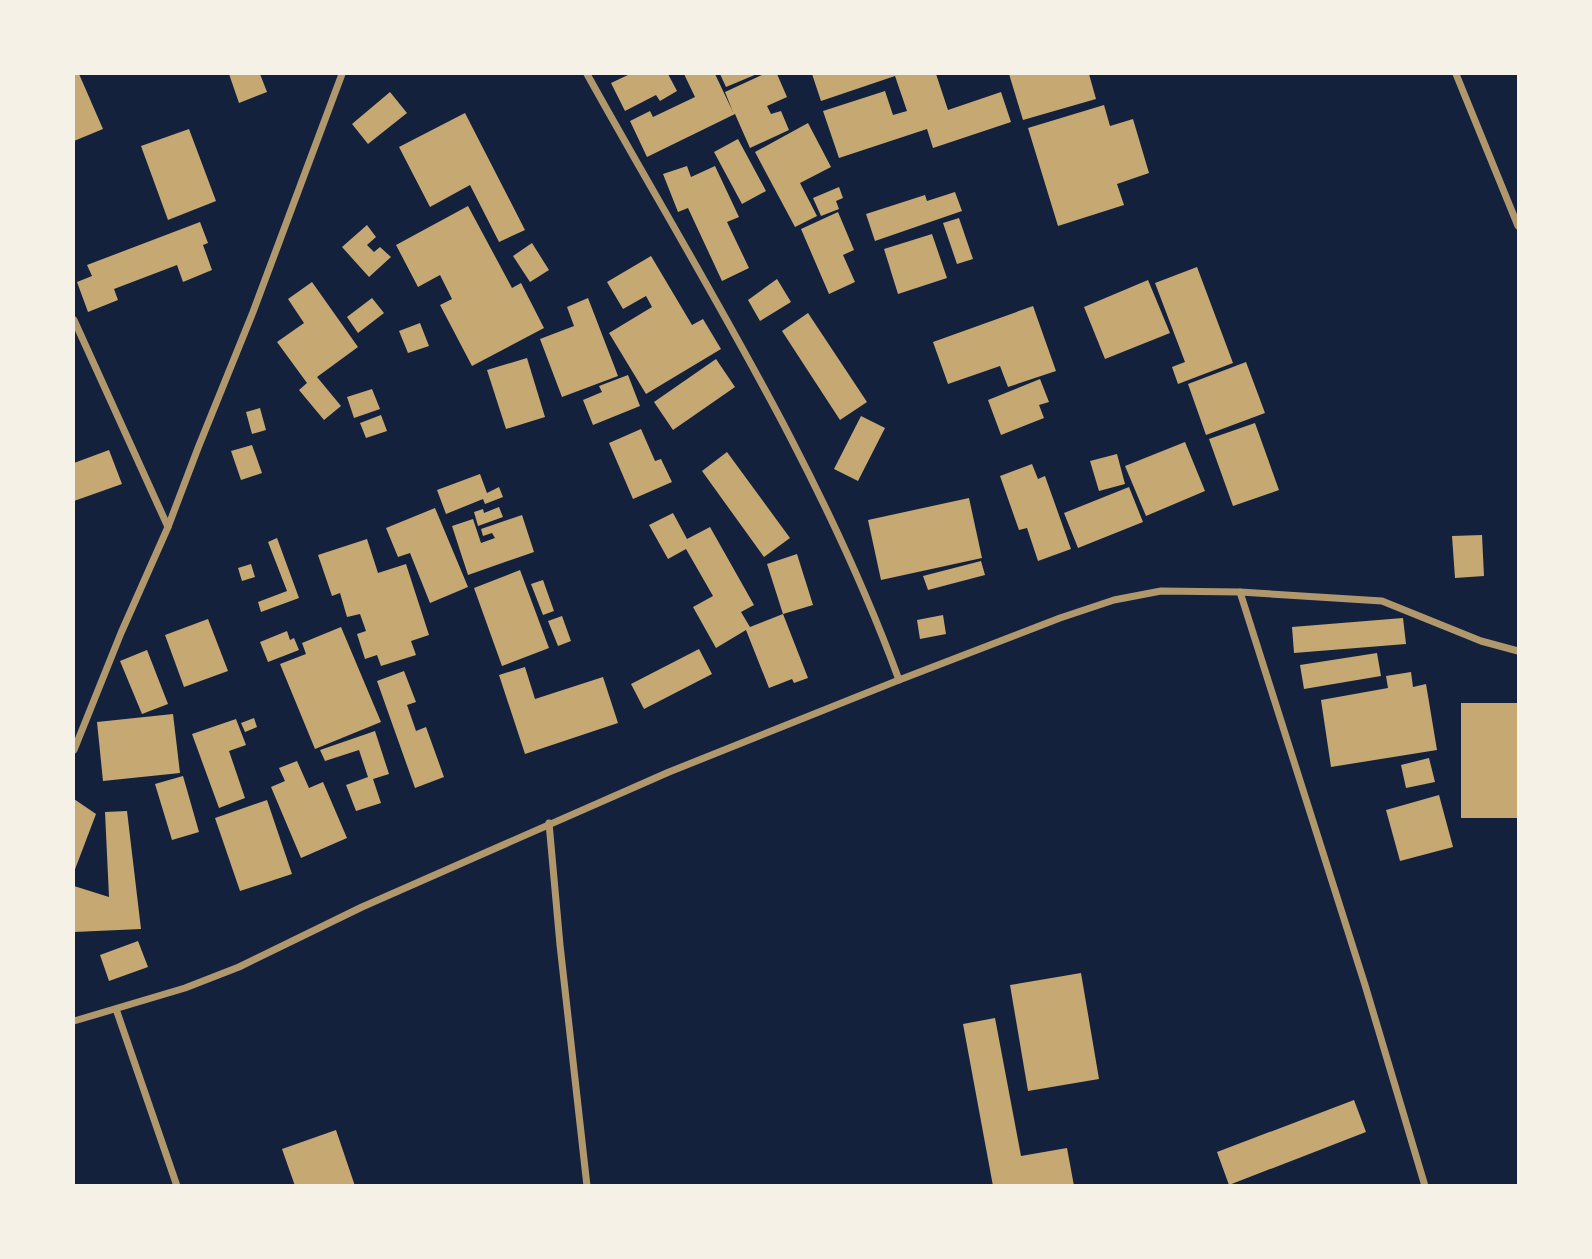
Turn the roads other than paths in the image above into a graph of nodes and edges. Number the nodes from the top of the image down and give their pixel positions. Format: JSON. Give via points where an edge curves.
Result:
{"nodes":[{"id":1,"x":342,"y":74,"type":"edge"},
{"id":2,"x":587,"y":74,"type":"edge"},
{"id":3,"x":1456,"y":74,"type":"edge"},
{"id":4,"x":1518,"y":226,"type":"edge"},
{"id":5,"x":74,"y":320,"type":"edge"},
{"id":6,"x":168,"y":527,"type":"junction"},
{"id":7,"x":1240,"y":593,"type":"junction"},
{"id":8,"x":1518,"y":651,"type":"edge"},
{"id":9,"x":899,"y":680,"type":"junction"},
{"id":10,"x":74,"y":751,"type":"edge"},
{"id":11,"x":549,"y":823,"type":"junction"},
{"id":12,"x":116,"y":1009,"type":"junction"},
{"id":13,"x":74,"y":1021,"type":"edge"},
{"id":14,"x":177,"y":1185,"type":"edge"},
{"id":15,"x":587,"y":1185,"type":"edge"},
{"id":16,"x":1425,"y":1185,"type":"edge"}],
"edges":[{"from":1,"to":6,"type":"street"},
{"from":2,"to":9,"type":"street","via":[[805,469],[862,583]]},
{"from":3,"to":4,"type":"street"},
{"from":5,"to":6,"type":"street"},
{"from":6,"to":10,"type":"street"},
{"from":7,"to":8,"type":"street","via":[[1382,601],[1480,641]]},
{"from":7,"to":9,"type":"street","via":[[1161,591],[1114,600]]},
{"from":7,"to":16,"type":"street"},
{"from":9,"to":11,"type":"street"},
{"from":11,"to":12,"type":"street","via":[[239,967]]},
{"from":11,"to":15,"type":"street"},
{"from":12,"to":13,"type":"street"},
{"from":12,"to":14,"type":"street"}]}
